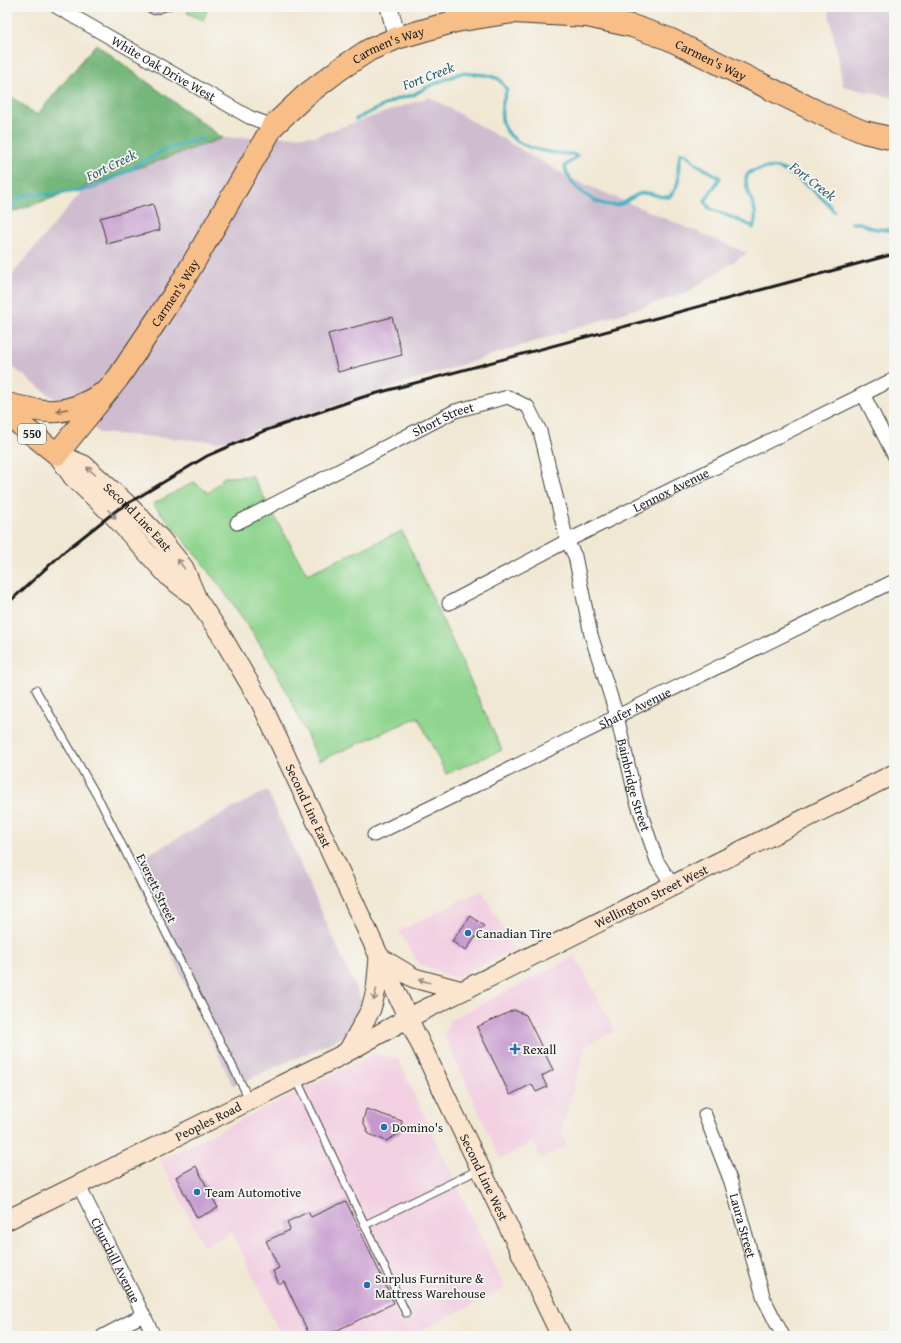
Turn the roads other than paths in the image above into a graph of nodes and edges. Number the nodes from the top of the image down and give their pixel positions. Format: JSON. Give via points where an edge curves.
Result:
{"nodes":[{"id":1,"x":57,"y":7,"type":"edge"},
{"id":2,"x":389,"y":7,"type":"edge"},
{"id":3,"x":397,"y":38,"type":"junction"},
{"id":4,"x":273,"y":126,"type":"junction"},
{"id":5,"x":894,"y":139,"type":"edge"},
{"id":6,"x":894,"y":379,"type":"edge"},
{"id":7,"x":110,"y":389,"type":"junction"},
{"id":8,"x":863,"y":394,"type":"junction"},
{"id":9,"x":7,"y":404,"type":"edge"},
{"id":10,"x":7,"y":414,"type":"edge"},
{"id":11,"x":58,"y":454,"type":"junction"},
{"id":12,"x":894,"y":455,"type":"edge"},
{"id":13,"x":237,"y":523,"type":"dead end"},
{"id":14,"x":567,"y":542,"type":"junction"},
{"id":15,"x":894,"y":581,"type":"edge"},
{"id":16,"x":449,"y":603,"type":"dead end"},
{"id":17,"x":36,"y":690,"type":"dead end"},
{"id":18,"x":617,"y":716,"type":"junction"},
{"id":19,"x":894,"y":774,"type":"edge"},
{"id":20,"x":374,"y":835,"type":"dead end"},
{"id":21,"x":673,"y":886,"type":"junction"},
{"id":22,"x":379,"y":957,"type":"junction"},
{"id":23,"x":462,"y":991,"type":"junction"},
{"id":24,"x":408,"y":1018,"type":"junction"},
{"id":25,"x":348,"y":1051,"type":"junction"},
{"id":26,"x":296,"y":1078,"type":"junction"},
{"id":27,"x":250,"y":1101,"type":"junction"},
{"id":28,"x":705,"y":1115,"type":"dead end"},
{"id":29,"x":481,"y":1169,"type":"junction"},
{"id":30,"x":78,"y":1184,"type":"junction"},
{"id":31,"x":7,"y":1220,"type":"edge"},
{"id":32,"x":365,"y":1225,"type":"junction"},
{"id":33,"x":406,"y":1313,"type":"dead end"},
{"id":34,"x":143,"y":1315,"type":"junction"},
{"id":35,"x":103,"y":1336,"type":"edge"},
{"id":36,"x":154,"y":1336,"type":"edge"},
{"id":37,"x":561,"y":1336,"type":"edge"},
{"id":38,"x":783,"y":1336,"type":"edge"}],
"edges":[{"from":1,"to":4,"type":"street","name":"White Oak Drive West","via":[[249,116]]},
{"from":2,"to":3,"type":"street"},
{"from":3,"to":4,"type":"highway","name":"Carmen's Way","via":[[340,68]]},
{"from":3,"to":5,"type":"highway","name":"Carmen's Way","via":[[456,21],[513,12],[587,16],[632,26],[669,39],[828,117],[864,132]]},
{"from":4,"to":7,"type":"highway","name":"Carmen's Way","via":[[181,284]]},
{"from":6,"to":8,"type":"street","name":"Lennox Avenue"},
{"from":7,"to":9,"type":"highway","one_way":true,"via":[[88,402],[54,412],[34,411]]},
{"from":7,"to":11,"type":"highway","name":"Carmen's Way"},
{"from":8,"to":12,"type":"street"},
{"from":8,"to":14,"type":"street","name":"Lennox Avenue"},
{"from":10,"to":11,"type":"highway","name":"Second Line East","number":"550"},
{"from":11,"to":22,"type":"main road","name":"Second Line East","number":"550","via":[[73,477],[112,514],[170,578],[197,599],[221,635],[261,703]]},
{"from":13,"to":14,"type":"street","name":"Short Street","via":[[455,411],[508,397],[528,407],[540,431]]},
{"from":14,"to":16,"type":"street","name":"Lennox Avenue"},
{"from":14,"to":18,"type":"street","name":"Bainbridge Street","via":[[575,556],[591,635]]},
{"from":15,"to":18,"type":"street","name":"Shafer Avenue"},
{"from":17,"to":27,"type":"lane","name":"Everett Street","via":[[101,803]]},
{"from":18,"to":20,"type":"street","name":"Shafer Avenue"},
{"from":18,"to":21,"type":"street","name":"Bainbridge Street","via":[[636,799],[657,861]]},
{"from":19,"to":21,"type":"main road","name":"Wellington Street West"},
{"from":21,"to":23,"type":"main road","name":"Wellington Street West"},
{"from":23,"to":22,"type":"main road","one_way":true,"via":[[414,978]]},
{"from":22,"to":24,"type":"main road","name":"Second Line East","number":"550"},
{"from":22,"to":25,"type":"main road","one_way":true,"via":[[376,990],[371,1009]]},
{"from":23,"to":24,"type":"main road","name":"Wellington Street West"},
{"from":24,"to":25,"type":"main road","name":"Peoples Road"},
{"from":24,"to":29,"type":"main road","name":"Second Line West","number":"550"},
{"from":25,"to":26,"type":"main road","name":"Peoples Road"},
{"from":26,"to":27,"type":"main road","name":"Peoples Road"},
{"from":26,"to":32,"type":"lane"},
{"from":27,"to":30,"type":"main road","name":"Peoples Road"},
{"from":28,"to":38,"type":"street","name":"Laura Street","via":[[730,1182],[764,1299]]},
{"from":29,"to":32,"type":"lane"},
{"from":29,"to":37,"type":"main road","name":"Second Line West","number":"550"},
{"from":30,"to":31,"type":"main road","name":"Peoples Road"},
{"from":30,"to":34,"type":"street","name":"Churchill Avenue"},
{"from":32,"to":33,"type":"lane"},
{"from":34,"to":35,"type":"street"},
{"from":34,"to":36,"type":"street","name":"Churchill Avenue"}]}
